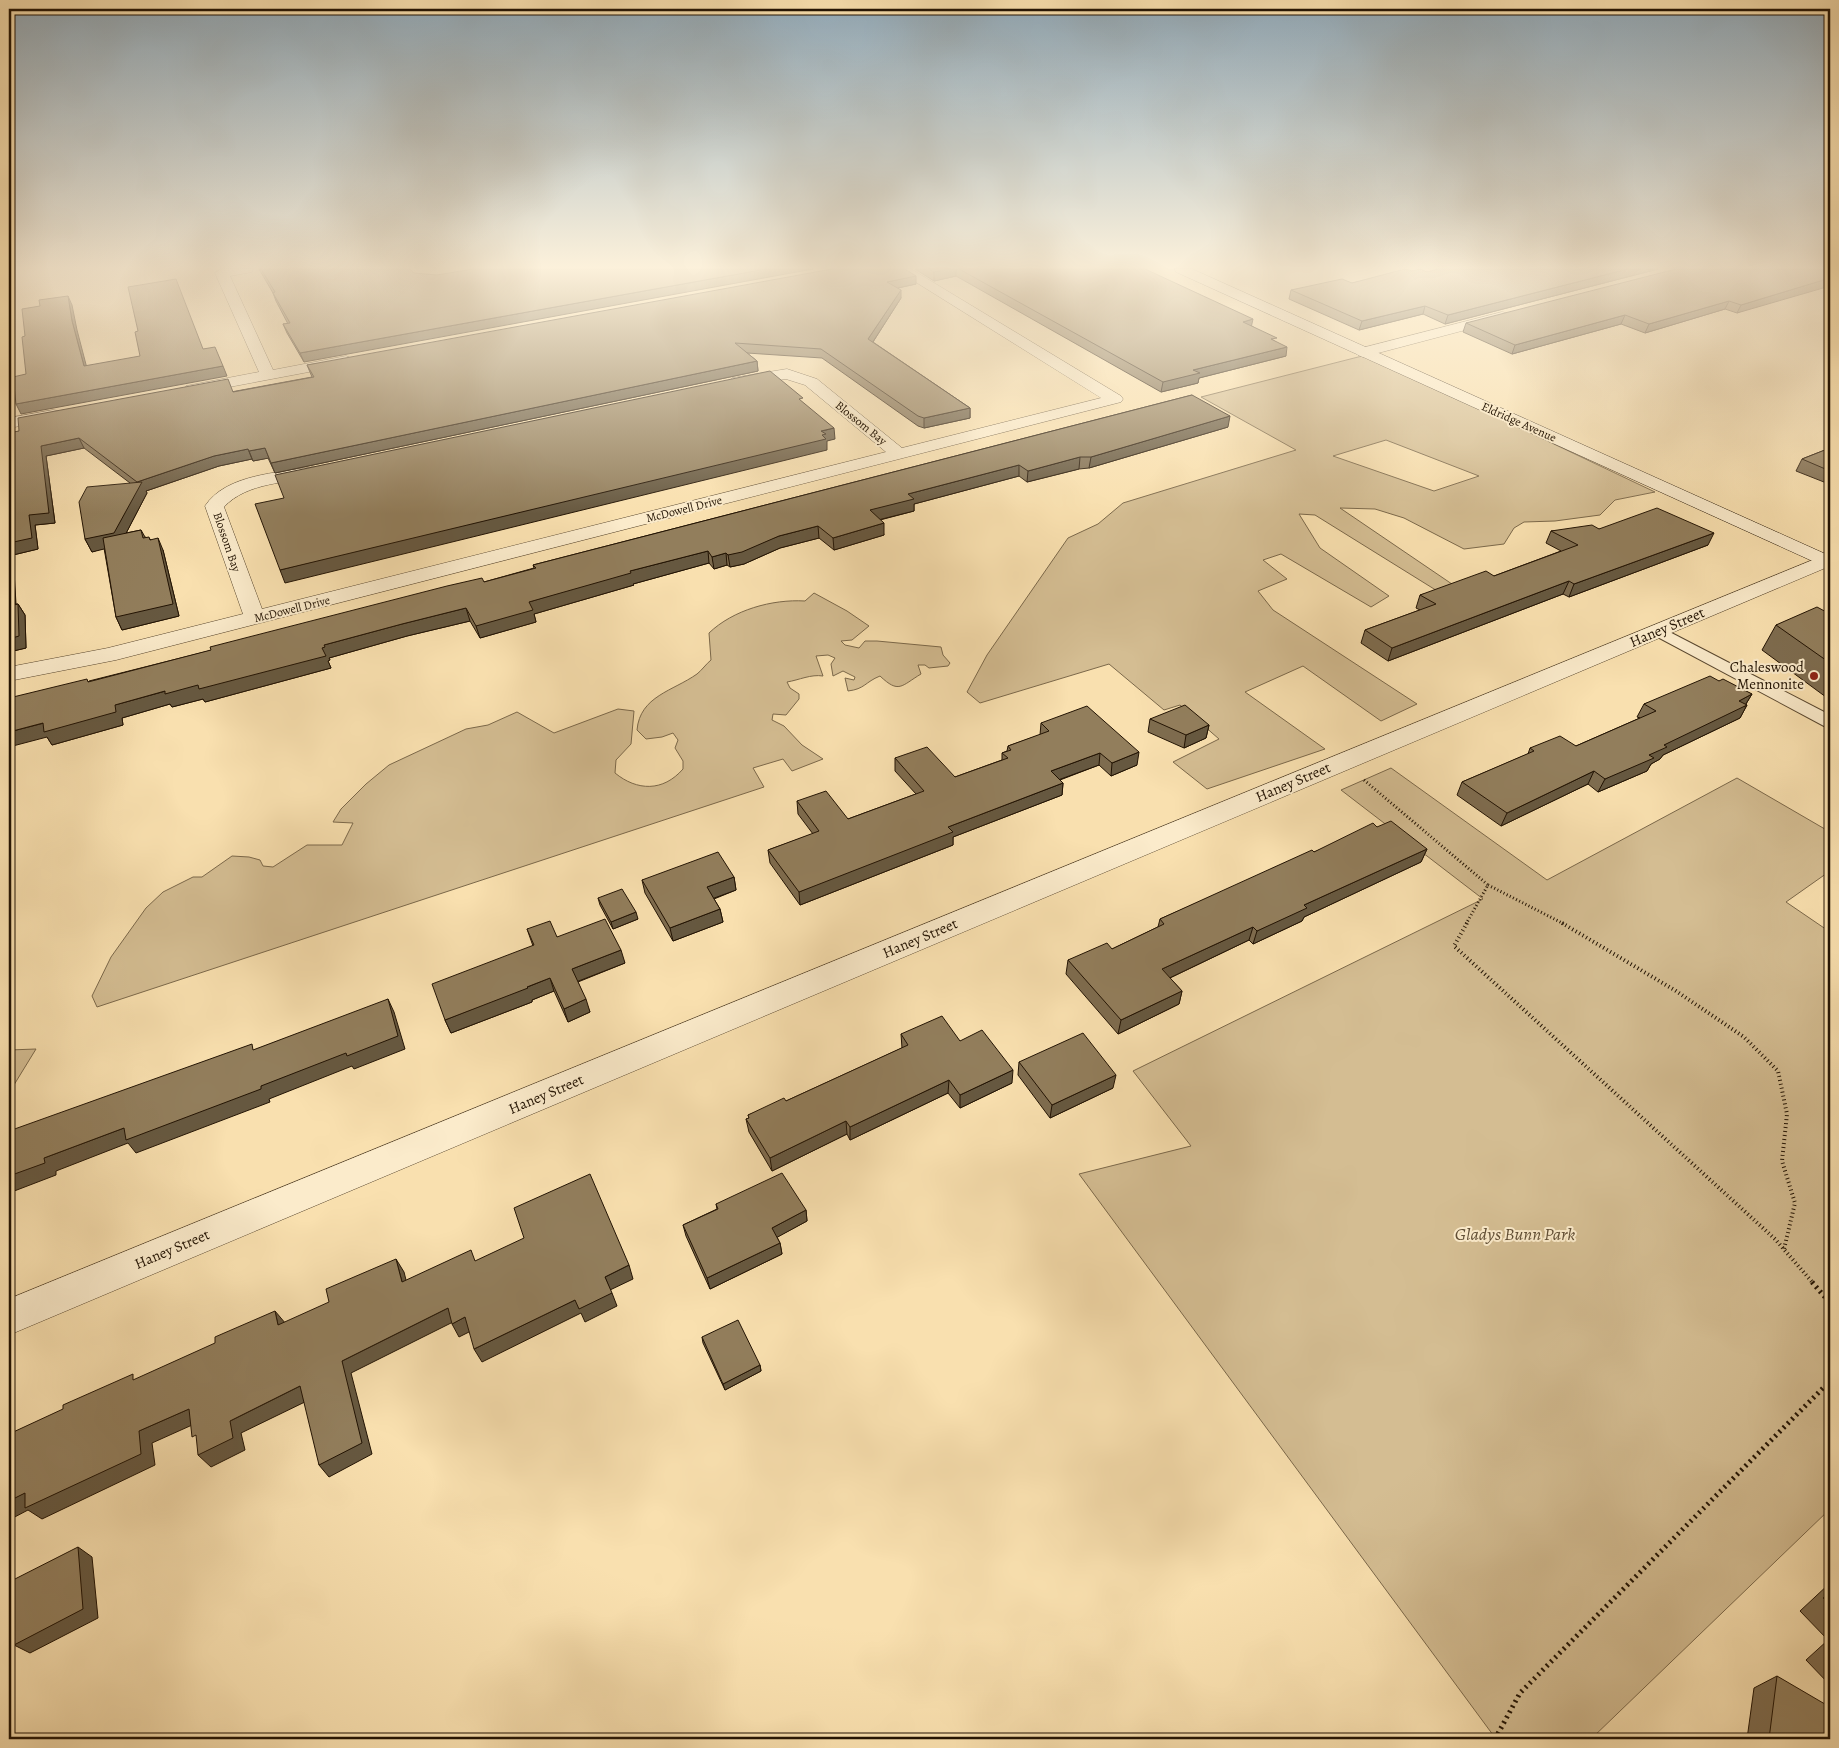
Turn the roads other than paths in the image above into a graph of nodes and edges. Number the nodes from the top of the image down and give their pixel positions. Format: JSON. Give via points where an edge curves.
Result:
{"nodes":[{"id":1,"x":257,"y":351,"type":"edge"},
{"id":2,"x":1035,"y":351,"type":"edge"},
{"id":3,"x":1360,"y":351,"type":"edge"},
{"id":4,"x":1369,"y":351,"type":"edge"},
{"id":5,"x":1363,"y":352,"type":"junction"},
{"id":6,"x":356,"y":359,"type":"edge"},
{"id":7,"x":268,"y":375,"type":"junction"},
{"id":8,"x":717,"y":386,"type":"edge"},
{"id":9,"x":182,"y":391,"type":"edge"},
{"id":10,"x":66,"y":412,"type":"edge"},
{"id":11,"x":9,"y":423,"type":"edge"},
{"id":12,"x":900,"y":455,"type":"junction"},
{"id":13,"x":329,"y":468,"type":"edge"},
{"id":14,"x":1828,"y":561,"type":"edge"},
{"id":15,"x":255,"y":618,"type":"junction"},
{"id":16,"x":1658,"y":631,"type":"junction"},
{"id":17,"x":9,"y":674,"type":"edge"},
{"id":18,"x":1830,"y":722,"type":"edge"},
{"id":19,"x":9,"y":1317,"type":"edge"}],
"edges":[{"from":1,"to":7,"type":"street"},
{"from":2,"to":12,"type":"street","name":"McDowell Drive","via":[[1115,399]]},
{"from":3,"to":5,"type":"street","name":"Eldridge Avenue"},
{"from":4,"to":5,"type":"street"},
{"from":5,"to":14,"type":"street","name":"Eldridge Avenue"},
{"from":6,"to":7,"type":"street"},
{"from":7,"to":9,"type":"street"},
{"from":8,"to":12,"type":"street","name":"Blossom Bay","via":[[775,374],[798,377],[811,382]]},
{"from":10,"to":11,"type":"street"},
{"from":12,"to":15,"type":"street","name":"McDowell Drive"},
{"from":13,"to":15,"type":"street","name":"Blossom Bay","via":[[234,490],[214,506]]},
{"from":14,"to":16,"type":"street","name":"Haney Street"},
{"from":15,"to":17,"type":"street","name":"McDowell Drive","via":[[108,655]]},
{"from":16,"to":18,"type":"lane"},
{"from":16,"to":19,"type":"street","name":"Haney Street"}]}
